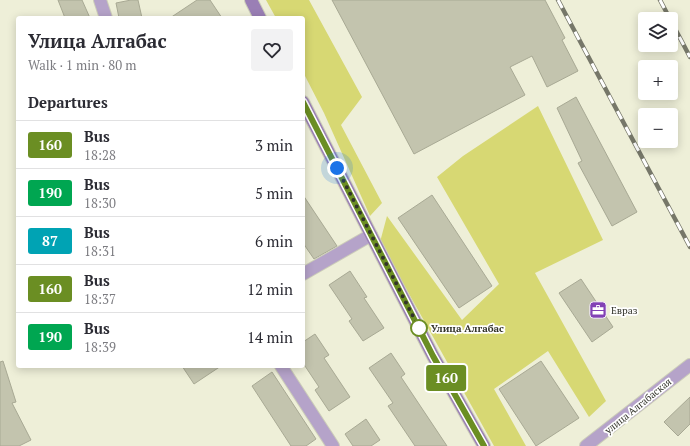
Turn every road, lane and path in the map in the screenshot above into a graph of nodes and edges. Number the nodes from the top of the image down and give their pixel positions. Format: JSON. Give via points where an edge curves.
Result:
{"nodes":[{"id":1,"x":100,"y":0,"type":"edge"},
{"id":2,"x":251,"y":0,"type":"edge"},
{"id":3,"x":105,"y":16,"type":"edge"},
{"id":4,"x":259,"y":16,"type":"edge"},
{"id":5,"x":305,"y":106,"type":"edge"},
{"id":6,"x":372,"y":235,"type":"junction"},
{"id":7,"x":305,"y":273,"type":"edge"},
{"id":8,"x":282,"y":368,"type":"edge"},
{"id":9,"x":688,"y":369,"type":"edge"},
{"id":10,"x":333,"y":446,"type":"edge"},
{"id":11,"x":484,"y":446,"type":"edge"},
{"id":12,"x":586,"y":446,"type":"edge"}],
"edges":[{"from":1,"to":3,"type":"street"},
{"from":2,"to":4,"type":"main road"},
{"from":5,"to":6,"type":"main road"},
{"from":6,"to":7,"type":"street"},
{"from":6,"to":11,"type":"main road","via":[[433,356]]},
{"from":8,"to":10,"type":"street"},
{"from":9,"to":12,"type":"street","name":"улица Алгабаская"}]}
